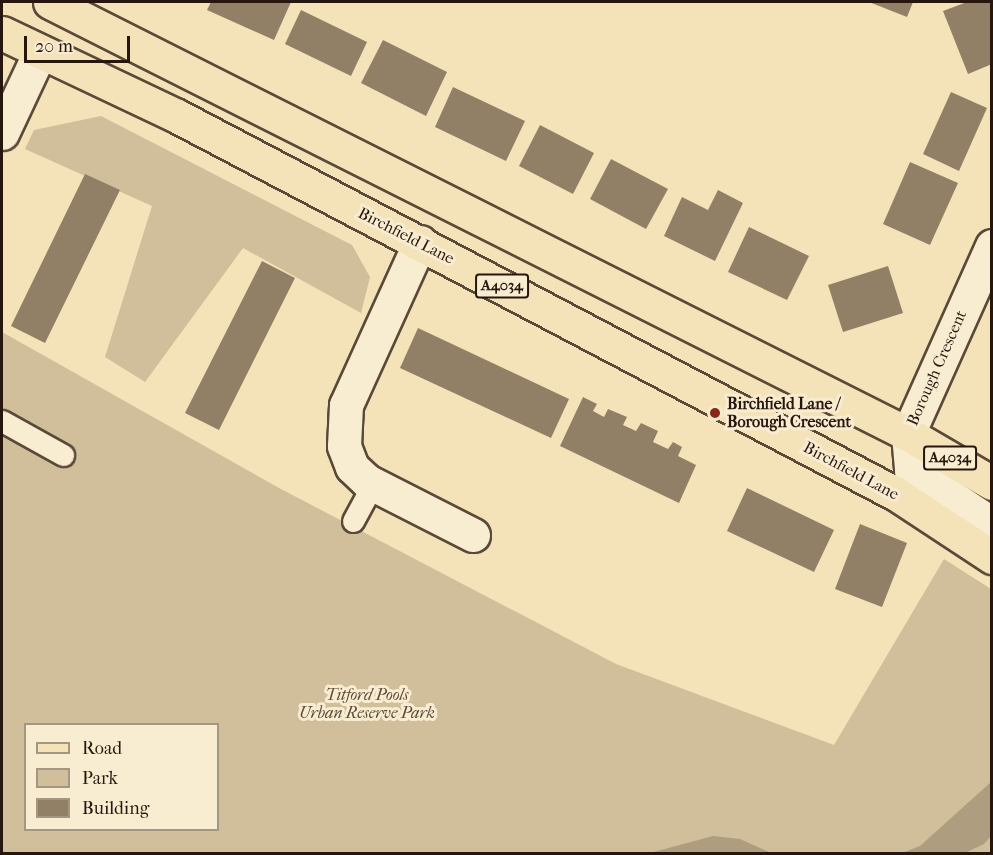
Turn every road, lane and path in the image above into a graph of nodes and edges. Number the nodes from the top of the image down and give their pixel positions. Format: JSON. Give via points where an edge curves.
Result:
{"nodes":[{"id":1,"x":50,"y":2,"type":"edge"},
{"id":2,"x":2,"y":33,"type":"edge"},
{"id":3,"x":40,"y":52,"type":"junction"},
{"id":4,"x":2,"y":133,"type":"edge"},
{"id":5,"x":420,"y":242,"type":"junction"},
{"id":6,"x":992,"y":246,"type":"edge"},
{"id":7,"x":2,"y":421,"type":"edge"},
{"id":8,"x":908,"y":434,"type":"junction"},
{"id":9,"x":63,"y":455,"type":"dead end"},
{"id":10,"x":992,"y":483,"type":"edge"},
{"id":11,"x":373,"y":484,"type":"junction"},
{"id":12,"x":353,"y":521,"type":"dead end"},
{"id":13,"x":992,"y":524,"type":"edge"},
{"id":14,"x":473,"y":536,"type":"dead end"},
{"id":15,"x":992,"y":557,"type":"edge"}],
"edges":[{"from":1,"to":8,"type":"main road","number":"A4034"},
{"from":2,"to":3,"type":"main road","name":"Birchfield Lane","number":"A4034"},
{"from":3,"to":4,"type":"street"},
{"from":3,"to":5,"type":"main road","name":"Birchfield Lane","number":"A4034","via":[[177,116]]},
{"from":5,"to":11,"type":"street","via":[[342,421],[352,467]]},
{"from":5,"to":15,"type":"main road","name":"Birchfield Lane","number":"A4034","via":[[898,495]]},
{"from":6,"to":8,"type":"street","name":"Borough Crescent"},
{"from":7,"to":9,"type":"lane"},
{"from":8,"to":10,"type":"main road","number":"A4034"},
{"from":8,"to":13,"type":"street","name":"Borough Crescent","via":[[911,470]]},
{"from":11,"to":12,"type":"lane"},
{"from":11,"to":14,"type":"street"}]}
